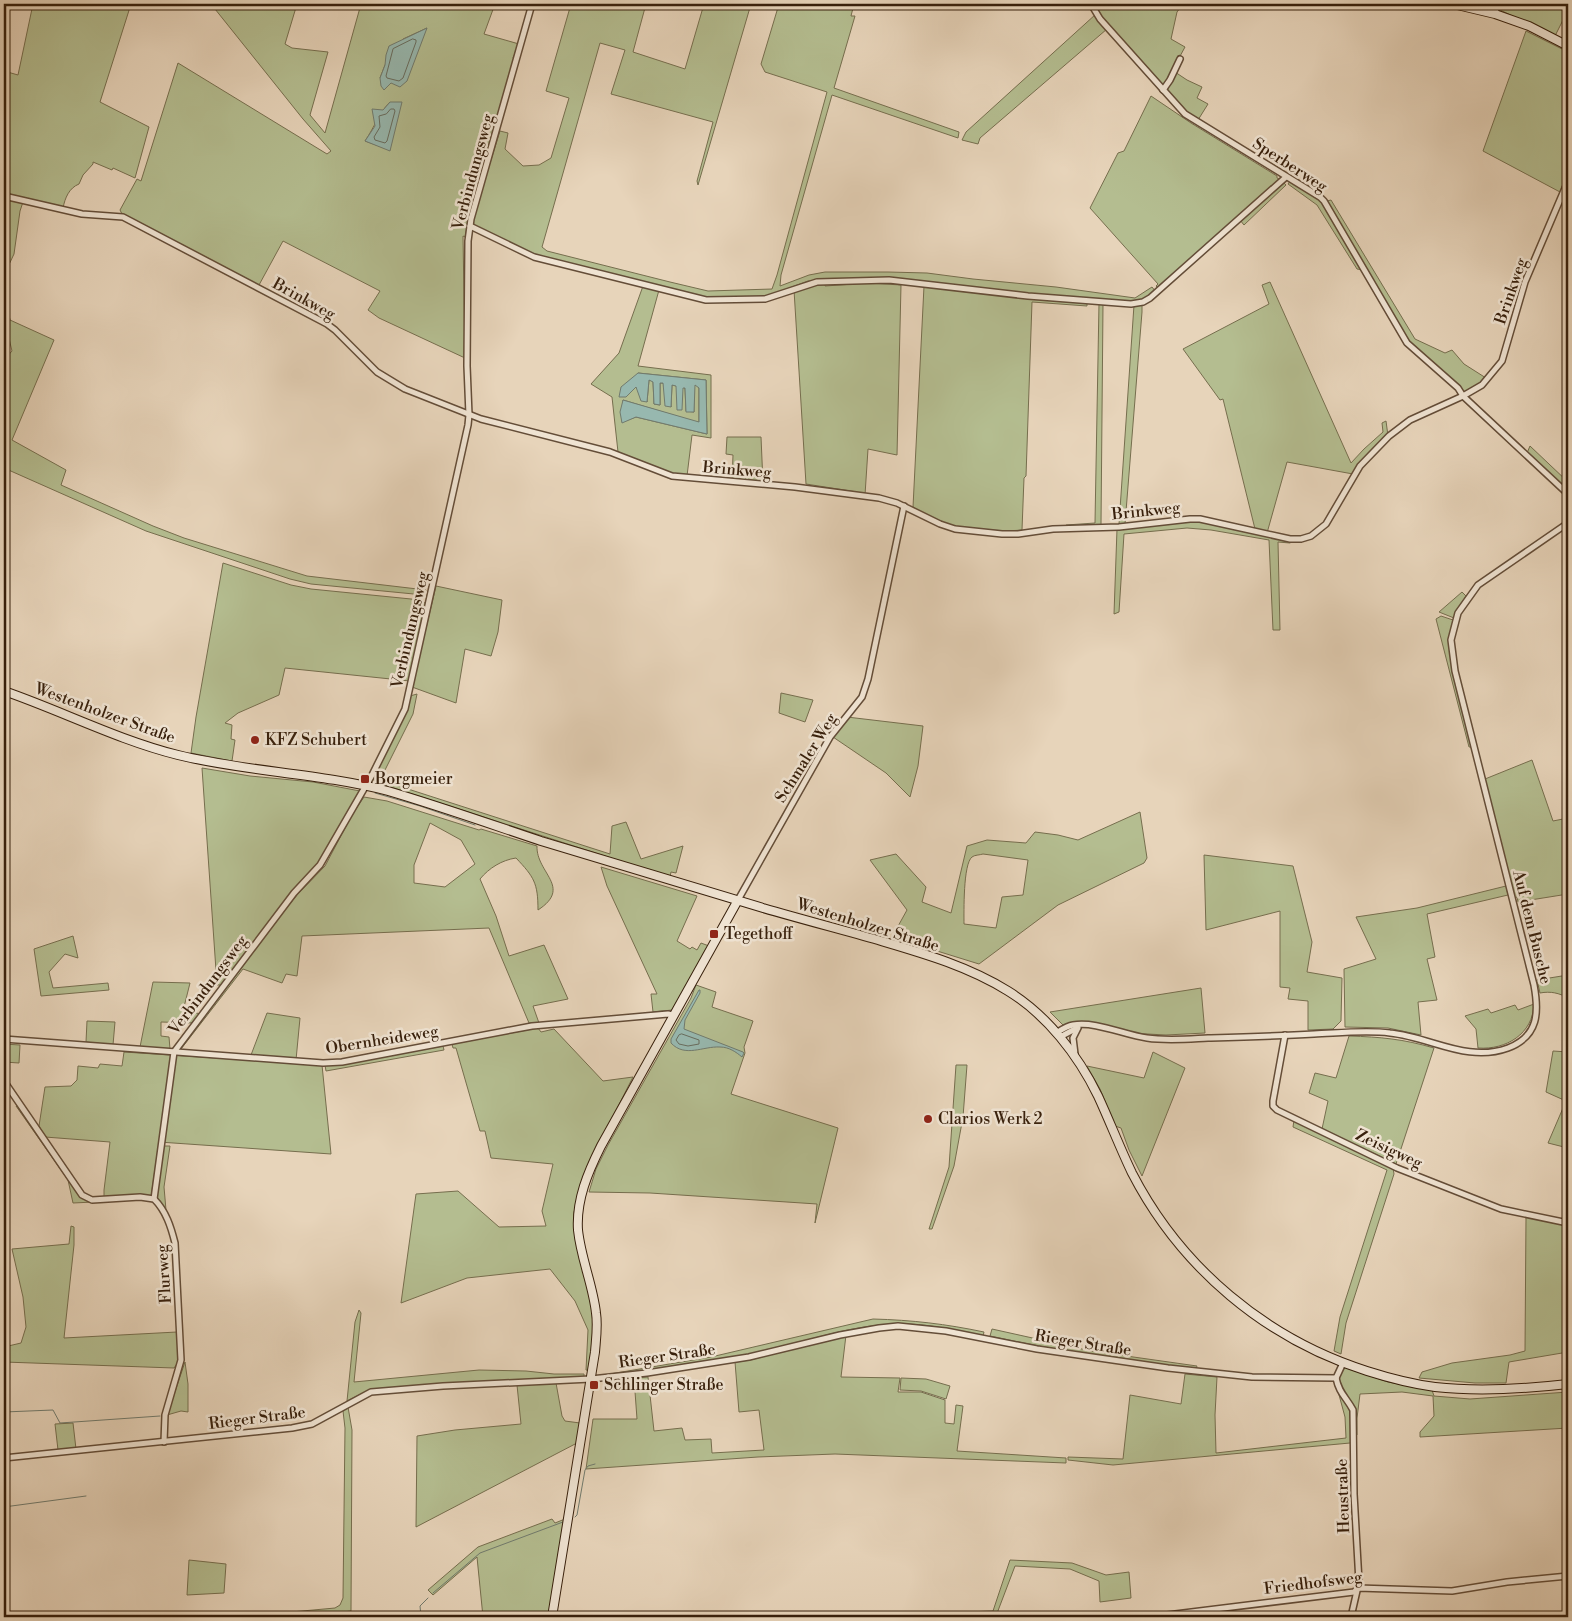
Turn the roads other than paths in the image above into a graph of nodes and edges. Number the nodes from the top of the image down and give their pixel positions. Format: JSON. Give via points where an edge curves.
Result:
{"nodes":[{"id":1,"x":532,"y":4,"type":"edge"},
{"id":2,"x":1091,"y":4,"type":"edge"},
{"id":3,"x":1453,"y":4,"type":"edge"},
{"id":4,"x":1497,"y":4,"type":"edge"},
{"id":5,"x":1495,"y":14,"type":"junction"},
{"id":6,"x":1568,"y":46,"type":"edge"},
{"id":7,"x":1180,"y":59,"type":"dead end"},
{"id":8,"x":1163,"y":90,"type":"junction"},
{"id":9,"x":1286,"y":177,"type":"junction"},
{"id":10,"x":1568,"y":181,"type":"edge"},
{"id":11,"x":4,"y":196,"type":"edge"},
{"id":12,"x":470,"y":226,"type":"junction"},
{"id":13,"x":1463,"y":396,"type":"junction"},
{"id":14,"x":469,"y":415,"type":"junction"},
{"id":15,"x":1568,"y":494,"type":"edge"},
{"id":16,"x":904,"y":506,"type":"junction"},
{"id":17,"x":1568,"y":522,"type":"edge"},
{"id":18,"x":4,"y":691,"type":"edge"},
{"id":19,"x":367,"y":785,"type":"junction"},
{"id":20,"x":738,"y":900,"type":"junction"},
{"id":21,"x":674,"y":1015,"type":"junction"},
{"id":22,"x":1080,"y":1026,"type":"junction"},
{"id":23,"x":1058,"y":1035,"type":"junction"},
{"id":24,"x":1285,"y":1035,"type":"junction"},
{"id":25,"x":4,"y":1040,"type":"edge"},
{"id":26,"x":174,"y":1052,"type":"junction"},
{"id":27,"x":1077,"y":1062,"type":"junction"},
{"id":28,"x":4,"y":1081,"type":"edge"},
{"id":29,"x":154,"y":1199,"type":"junction"},
{"id":30,"x":1568,"y":1223,"type":"edge"},
{"id":31,"x":1343,"y":1363,"type":"junction"},
{"id":32,"x":1336,"y":1378,"type":"junction"},
{"id":33,"x":591,"y":1379,"type":"junction"},
{"id":34,"x":1568,"y":1384,"type":"edge"},
{"id":35,"x":164,"y":1442,"type":"junction"},
{"id":36,"x":4,"y":1458,"type":"edge"},
{"id":37,"x":1568,"y":1576,"type":"edge"},
{"id":38,"x":1358,"y":1588,"type":"junction"},
{"id":39,"x":552,"y":1617,"type":"edge"},
{"id":40,"x":1151,"y":1617,"type":"edge"},
{"id":41,"x":1351,"y":1617,"type":"edge"}],
"edges":[{"from":1,"to":12,"type":"street","name":"Verbindungsweg"},
{"from":2,"to":8,"type":"street","name":"Sperberweg","via":[[1100,19]]},
{"from":3,"to":5,"type":"main road"},
{"from":4,"to":5,"type":"street"},
{"from":5,"to":6,"type":"main road","via":[[1529,26]]},
{"from":7,"to":8,"type":"street"},
{"from":8,"to":9,"type":"street","name":"Sperberweg","via":[[1185,114]]},
{"from":9,"to":12,"type":"street","via":[[1150,298],[1131,304],[889,280],[817,282],[765,299],[706,300],[534,257]]},
{"from":9,"to":13,"type":"street","name":"Sperberweg","via":[[1324,201],[1407,343]]},
{"from":10,"to":13,"type":"street","name":"Brinkweg","via":[[1525,282],[1502,361],[1482,385]]},
{"from":11,"to":14,"type":"street","name":"Brinkweg","via":[[82,214],[119,216],[133,222],[327,324],[387,379]]},
{"from":12,"to":14,"type":"street","name":"Verbindungsweg"},
{"from":13,"to":15,"type":"street"},
{"from":13,"to":16,"type":"street","name":"Brinkweg","via":[[1410,420],[1389,436],[1360,466],[1326,524],[1311,536],[1301,539],[1190,519],[1002,534],[955,529]]},
{"from":14,"to":16,"type":"street","name":"Brinkweg","via":[[610,452],[672,476],[852,494]]},
{"from":14,"to":19,"type":"street","name":"Verbindungsweg","via":[[405,710]]},
{"from":16,"to":20,"type":"street","name":"Schmaler Weg","via":[[864,694],[830,737]]},
{"from":17,"to":24,"type":"street","name":"Auf dem Busche","via":[[1478,585],[1458,613],[1452,640],[1455,671],[1538,1004],[1530,1030],[1517,1044],[1489,1053],[1458,1051],[1389,1033]]},
{"from":18,"to":19,"type":"main road","name":"Westenholzer Straße","via":[[126,739],[177,755],[230,766]]},
{"from":19,"to":20,"type":"main road","name":"Westenholzer Straße"},
{"from":19,"to":26,"type":"street","name":"Verbindungsweg","via":[[320,865],[294,893]]},
{"from":20,"to":21,"type":"main road"},
{"from":20,"to":23,"type":"main road","name":"Westenholzer Straße","via":[[915,951],[970,971],[1022,1000]]},
{"from":21,"to":26,"type":"street","name":"Obernheideweg","via":[[532,1026],[342,1062]]},
{"from":21,"to":33,"type":"main road","via":[[590,1166],[581,1199],[578,1229],[596,1314]]},
{"from":22,"to":23,"type":"street"},
{"from":22,"to":24,"type":"street","name":"Auf dem Busche","via":[[1091,1025],[1164,1039]]},
{"from":22,"to":27,"type":"street","via":[[1073,1038]]},
{"from":23,"to":27,"type":"main road","name":"Westenholzer Straße"},
{"from":24,"to":30,"type":"street","name":"Zeisigweg","via":[[1273,1101],[1277,1110],[1397,1168],[1501,1209]]},
{"from":25,"to":26,"type":"street","name":"Obernheideweg"},
{"from":26,"to":29,"type":"street","name":"Verbindungsweg"},
{"from":27,"to":31,"type":"main road","name":"Westenholzer Straße","via":[[1096,1092],[1153,1210],[1191,1260],[1224,1292],[1260,1319],[1303,1345]]},
{"from":28,"to":29,"type":"street","via":[[82,1195],[92,1200]]},
{"from":29,"to":35,"type":"street","name":"Flurweg","via":[[172,1227],[175,1243],[181,1360],[165,1415]]},
{"from":31,"to":32,"type":"street"},
{"from":31,"to":34,"type":"main road","name":"Westenholzer Straße","via":[[1434,1387],[1517,1390]]},
{"from":32,"to":33,"type":"street","name":"Rieger Straße","via":[[1252,1377],[1168,1368],[898,1326],[840,1335],[749,1357]]},
{"from":32,"to":38,"type":"street","name":"Heustraße","via":[[1338,1390],[1353,1410]]},
{"from":33,"to":35,"type":"street","name":"Rieger Straße","via":[[371,1392],[312,1424]]},
{"from":33,"to":39,"type":"main road"},
{"from":35,"to":36,"type":"street","name":"Rieger Straße"},
{"from":37,"to":38,"type":"street","name":"Friedhofsweg","via":[[1452,1591]]},
{"from":38,"to":40,"type":"street","name":"Friedhofsweg","via":[[1354,1592]]},
{"from":38,"to":41,"type":"street","name":"Heustraße"}]}
